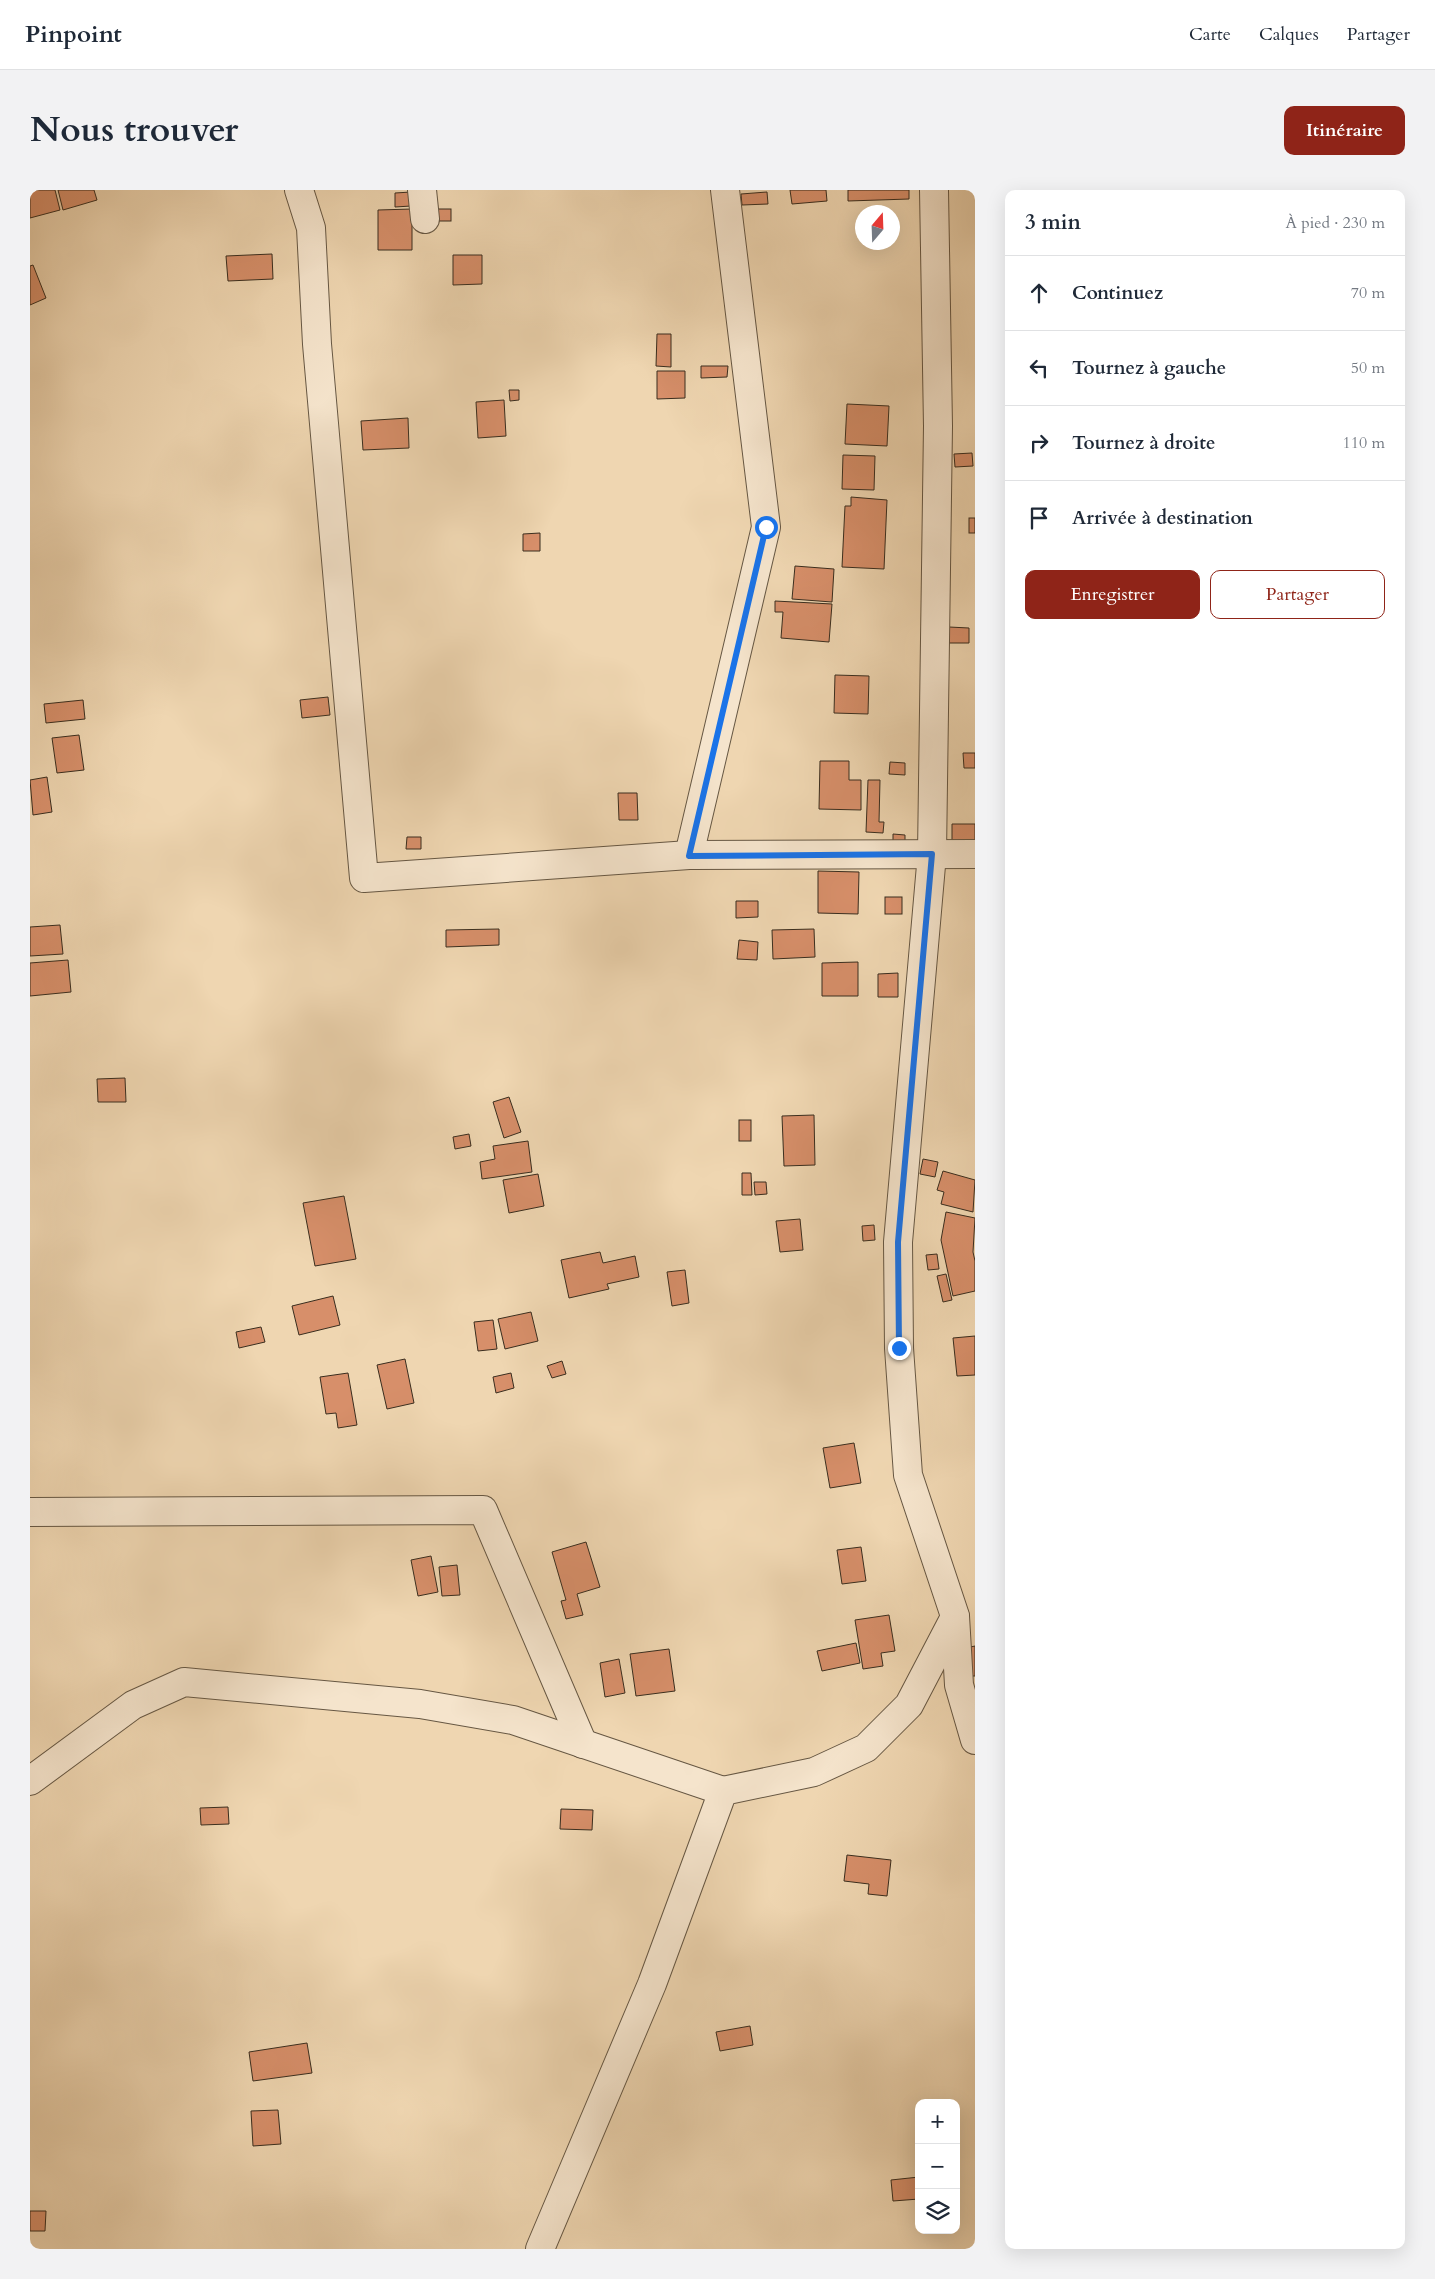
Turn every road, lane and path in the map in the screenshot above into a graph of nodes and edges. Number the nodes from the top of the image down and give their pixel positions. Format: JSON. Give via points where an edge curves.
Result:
{"nodes":[{"id":1,"x":300,"y":190,"type":"edge"},
{"id":2,"x":422,"y":190,"type":"edge"},
{"id":3,"x":725,"y":190,"type":"edge"},
{"id":4,"x":934,"y":190,"type":"edge"},
{"id":5,"x":425,"y":219,"type":"dead end"},
{"id":6,"x":932,"y":854,"type":"junction"},
{"id":7,"x":975,"y":854,"type":"edge"},
{"id":8,"x":689,"y":856,"type":"junction"},
{"id":9,"x":30,"y":1512,"type":"edge"},
{"id":10,"x":955,"y":1616,"type":"junction"},
{"id":11,"x":975,"y":1740,"type":"edge"},
{"id":12,"x":583,"y":1744,"type":"junction"},
{"id":13,"x":30,"y":1781,"type":"edge"},
{"id":14,"x":723,"y":1791,"type":"junction"},
{"id":15,"x":540,"y":2249,"type":"edge"}],
"edges":[{"from":1,"to":8,"type":"street","via":[[310,228],[364,878]]},
{"from":2,"to":5,"type":"street"},
{"from":3,"to":8,"type":"street","via":[[766,527]]},
{"from":4,"to":6,"type":"street","via":[[938,426]]},
{"from":6,"to":7,"type":"street"},
{"from":6,"to":8,"type":"street"},
{"from":6,"to":10,"type":"street","via":[[898,1242],[899,1348],[908,1475]]},
{"from":9,"to":12,"type":"street","via":[[483,1510]]},
{"from":10,"to":11,"type":"street","via":[[959,1685]]},
{"from":10,"to":14,"type":"street","via":[[909,1705],[866,1748],[814,1772]]},
{"from":12,"to":13,"type":"street","via":[[512,1720],[420,1704],[184,1682],[133,1705]]},
{"from":12,"to":14,"type":"street"},
{"from":14,"to":15,"type":"street","via":[[652,1984]]}]}
